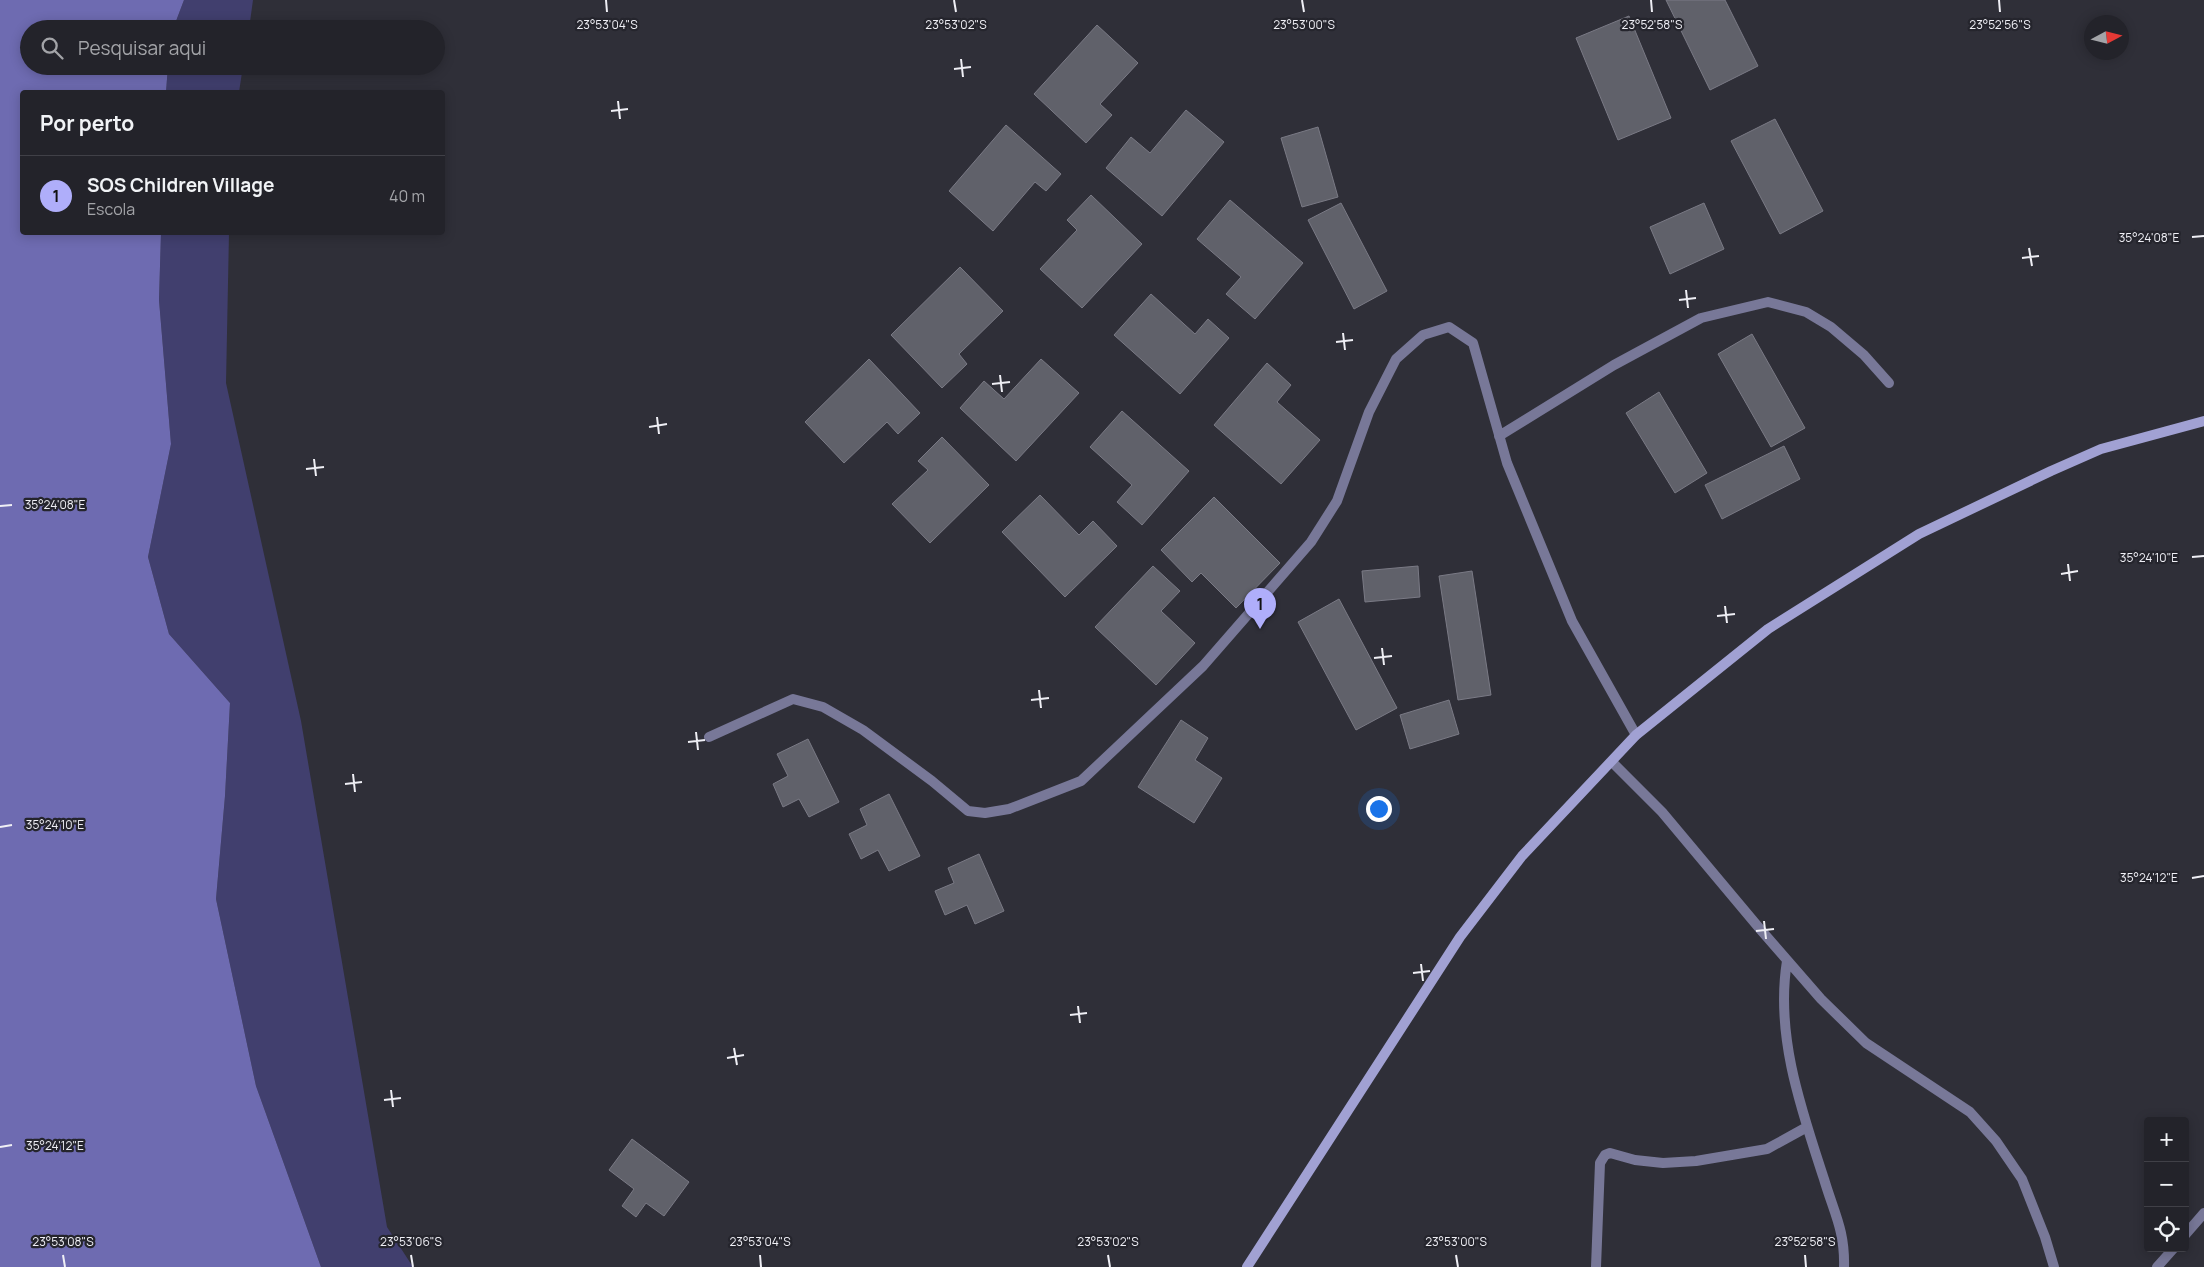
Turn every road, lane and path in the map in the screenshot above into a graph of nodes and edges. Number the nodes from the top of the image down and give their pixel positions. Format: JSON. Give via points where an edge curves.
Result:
{"nodes":[{"id":1,"x":1889,"y":383,"type":"dead end"},
{"id":2,"x":2204,"y":421,"type":"edge"},
{"id":3,"x":1499,"y":436,"type":"junction"},
{"id":4,"x":1636,"y":735,"type":"junction"},
{"id":5,"x":709,"y":737,"type":"dead end"},
{"id":6,"x":1612,"y":762,"type":"junction"},
{"id":7,"x":1787,"y":961,"type":"junction"},
{"id":8,"x":1807,"y":1127,"type":"junction"},
{"id":9,"x":2204,"y":1213,"type":"edge"},
{"id":10,"x":2189,"y":1230,"type":"edge"},
{"id":11,"x":2170,"y":1252,"type":"edge"},
{"id":12,"x":1247,"y":1267,"type":"edge"},
{"id":13,"x":1596,"y":1267,"type":"edge"},
{"id":14,"x":1844,"y":1267,"type":"edge"},
{"id":15,"x":2054,"y":1267,"type":"edge"},
{"id":16,"x":2157,"y":1267,"type":"edge"}],
"edges":[{"from":1,"to":3,"type":"street","via":[[1864,355],[1831,328],[1806,312],[1768,302],[1701,318],[1614,365]]},
{"from":2,"to":4,"type":"main road","via":[[2101,450],[2051,470],[1919,534],[1768,629]]},
{"from":3,"to":4,"type":"street","via":[[1572,621]]},
{"from":3,"to":5,"type":"street","via":[[1473,343],[1449,327],[1423,336],[1396,359],[1369,412],[1336,501],[1311,542],[1202,666],[1081,781],[1018,806],[986,813],[968,810],[863,730],[823,707],[793,699]]},
{"from":4,"to":6,"type":"main road"},
{"from":6,"to":7,"type":"street","via":[[1662,812]]},
{"from":6,"to":12,"type":"main road","via":[[1522,856],[1460,937]]},
{"from":7,"to":8,"type":"street","via":[[1784,1000],[1788,1044]]},
{"from":7,"to":15,"type":"street","via":[[1866,1043],[1970,1112],[1996,1141],[2022,1179]]},
{"from":8,"to":13,"type":"street","via":[[1767,1149],[1696,1161],[1663,1163],[1610,1153],[1605,1155],[1600,1163]]},
{"from":8,"to":14,"type":"street","via":[[1842,1231]]},
{"from":9,"to":10,"type":"street"},
{"from":11,"to":16,"type":"street"}]}
